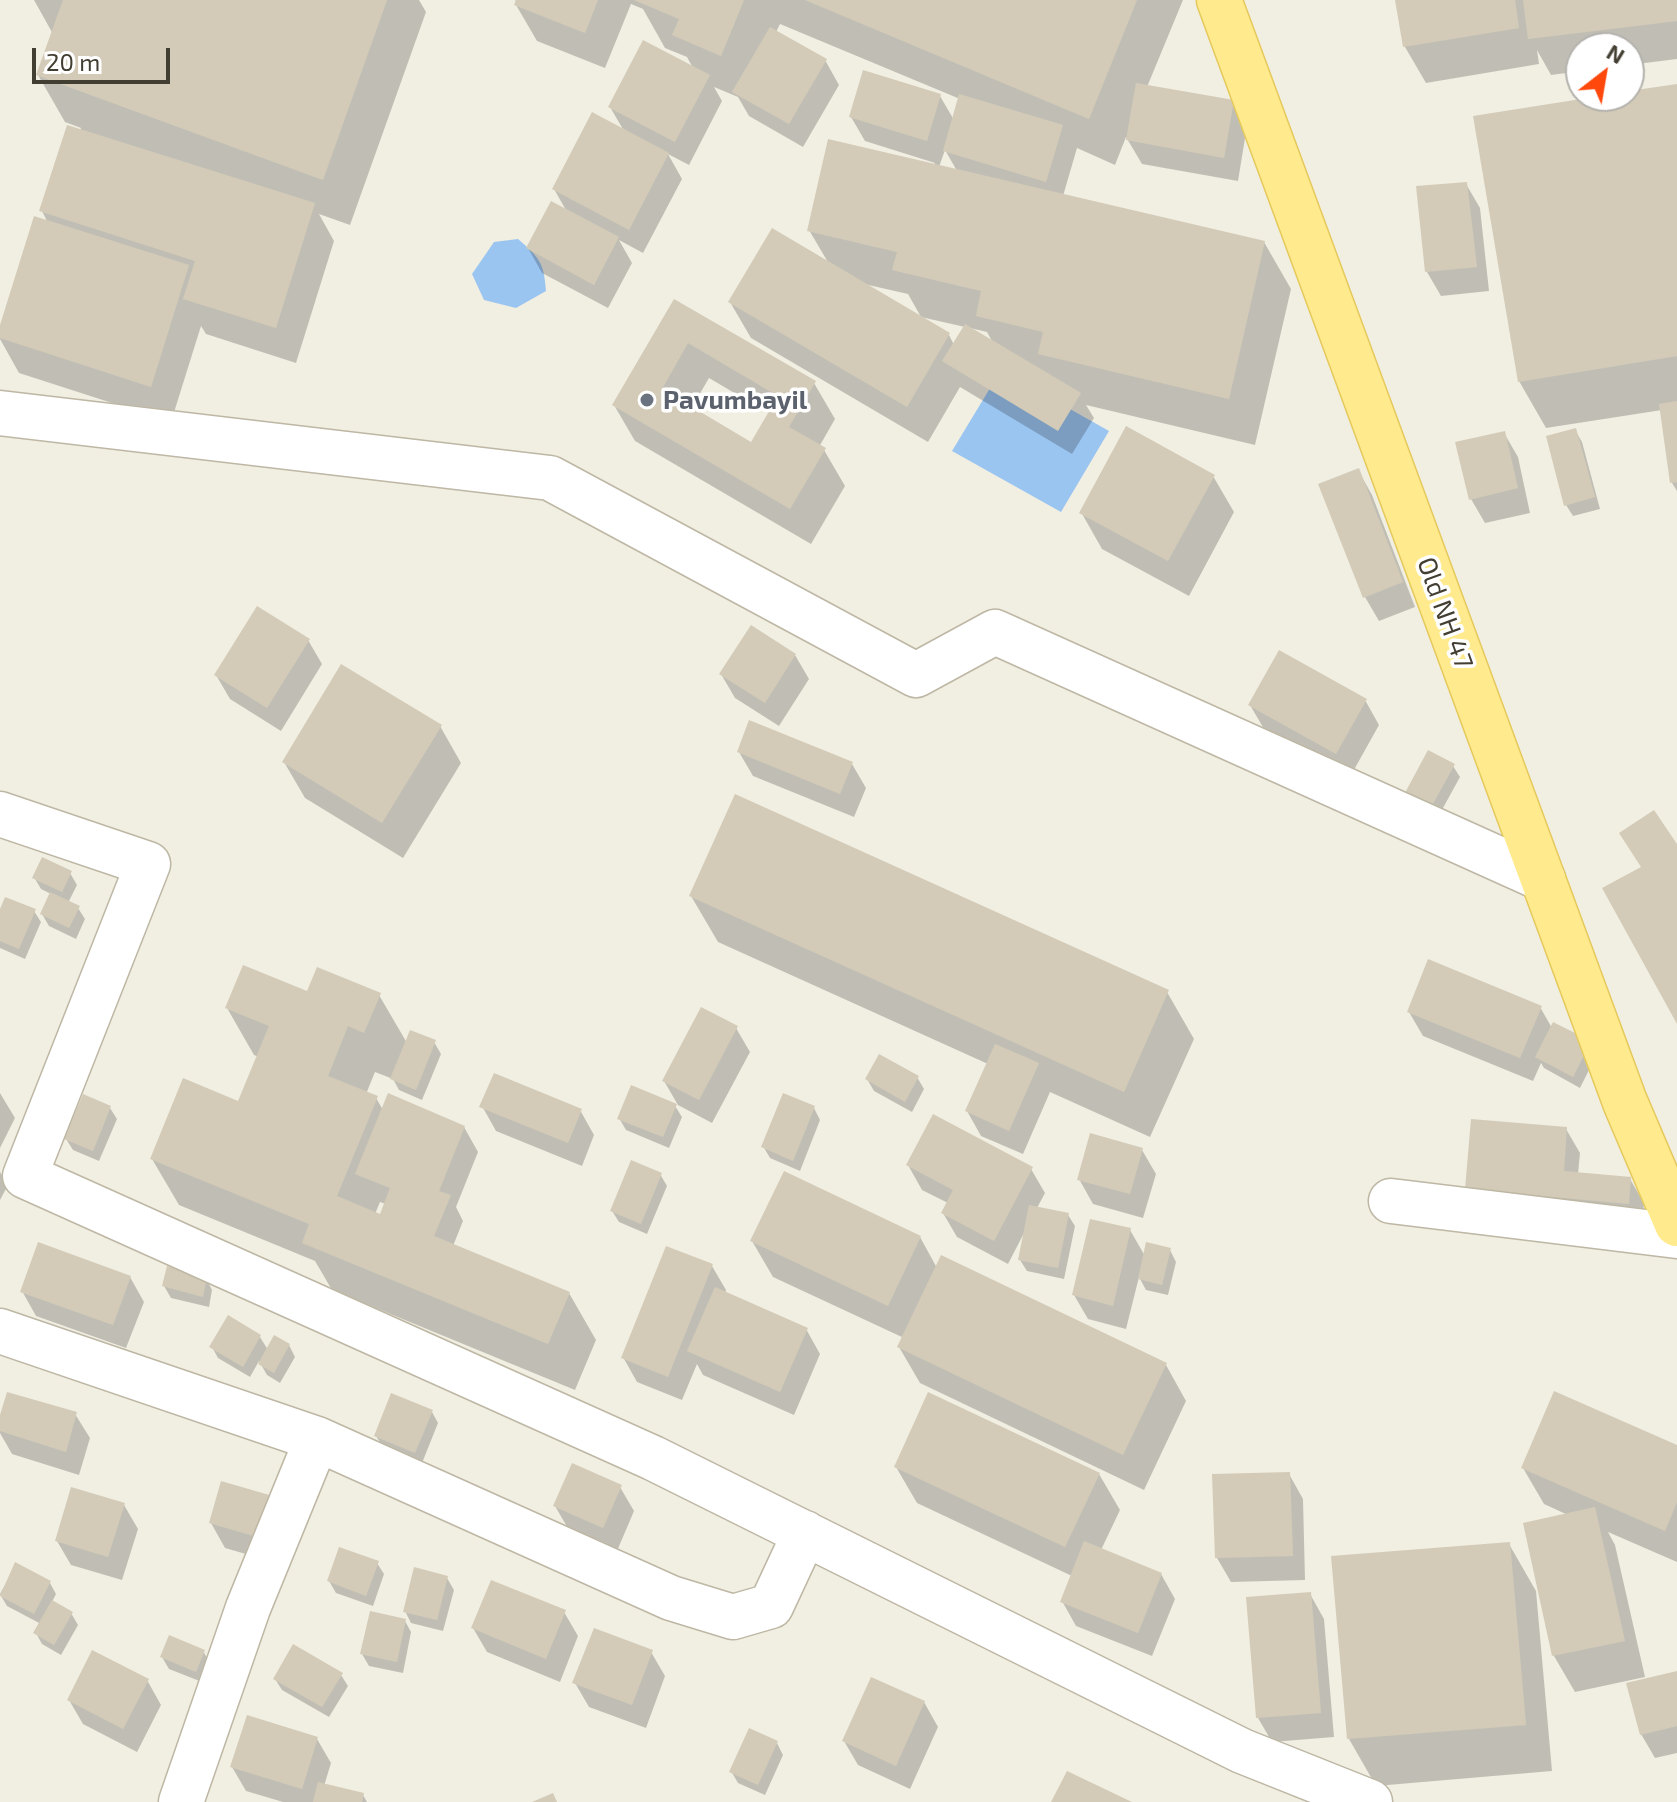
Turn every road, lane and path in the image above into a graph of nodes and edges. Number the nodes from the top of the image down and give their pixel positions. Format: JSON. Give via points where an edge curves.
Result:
{"nodes":[{"id":1,"x":1219,"y":0,"type":"edge"},
{"id":2,"x":0,"y":413,"type":"edge"},
{"id":3,"x":0,"y":814,"type":"edge"},
{"id":4,"x":1543,"y":879,"type":"junction"},
{"id":5,"x":1391,"y":1201,"type":"dead end"},
{"id":6,"x":1677,"y":1224,"type":"edge"},
{"id":7,"x":1677,"y":1236,"type":"edge"},
{"id":8,"x":0,"y":1331,"type":"edge"},
{"id":9,"x":317,"y":1439,"type":"junction"},
{"id":10,"x":805,"y":1533,"type":"junction"},
{"id":11,"x":181,"y":1802,"type":"edge"},
{"id":12,"x":1370,"y":1802,"type":"edge"}],
"edges":[{"from":1,"to":4,"type":"main road","name":"Old NH 47"},
{"from":2,"to":4,"type":"street","via":[[550,478],[916,675],[995,632]]},
{"from":3,"to":10,"type":"street","via":[[148,864],[25,1176],[653,1458]]},
{"from":4,"to":6,"type":"main road","name":"Old NH 47","via":[[1625,1102]]},
{"from":5,"to":7,"type":"street"},
{"from":8,"to":9,"type":"street"},
{"from":9,"to":10,"type":"street","via":[[671,1598],[733,1617],[771,1606]]},
{"from":9,"to":11,"type":"street","via":[[248,1608]]},
{"from":10,"to":12,"type":"street","via":[[1242,1751]]}]}
